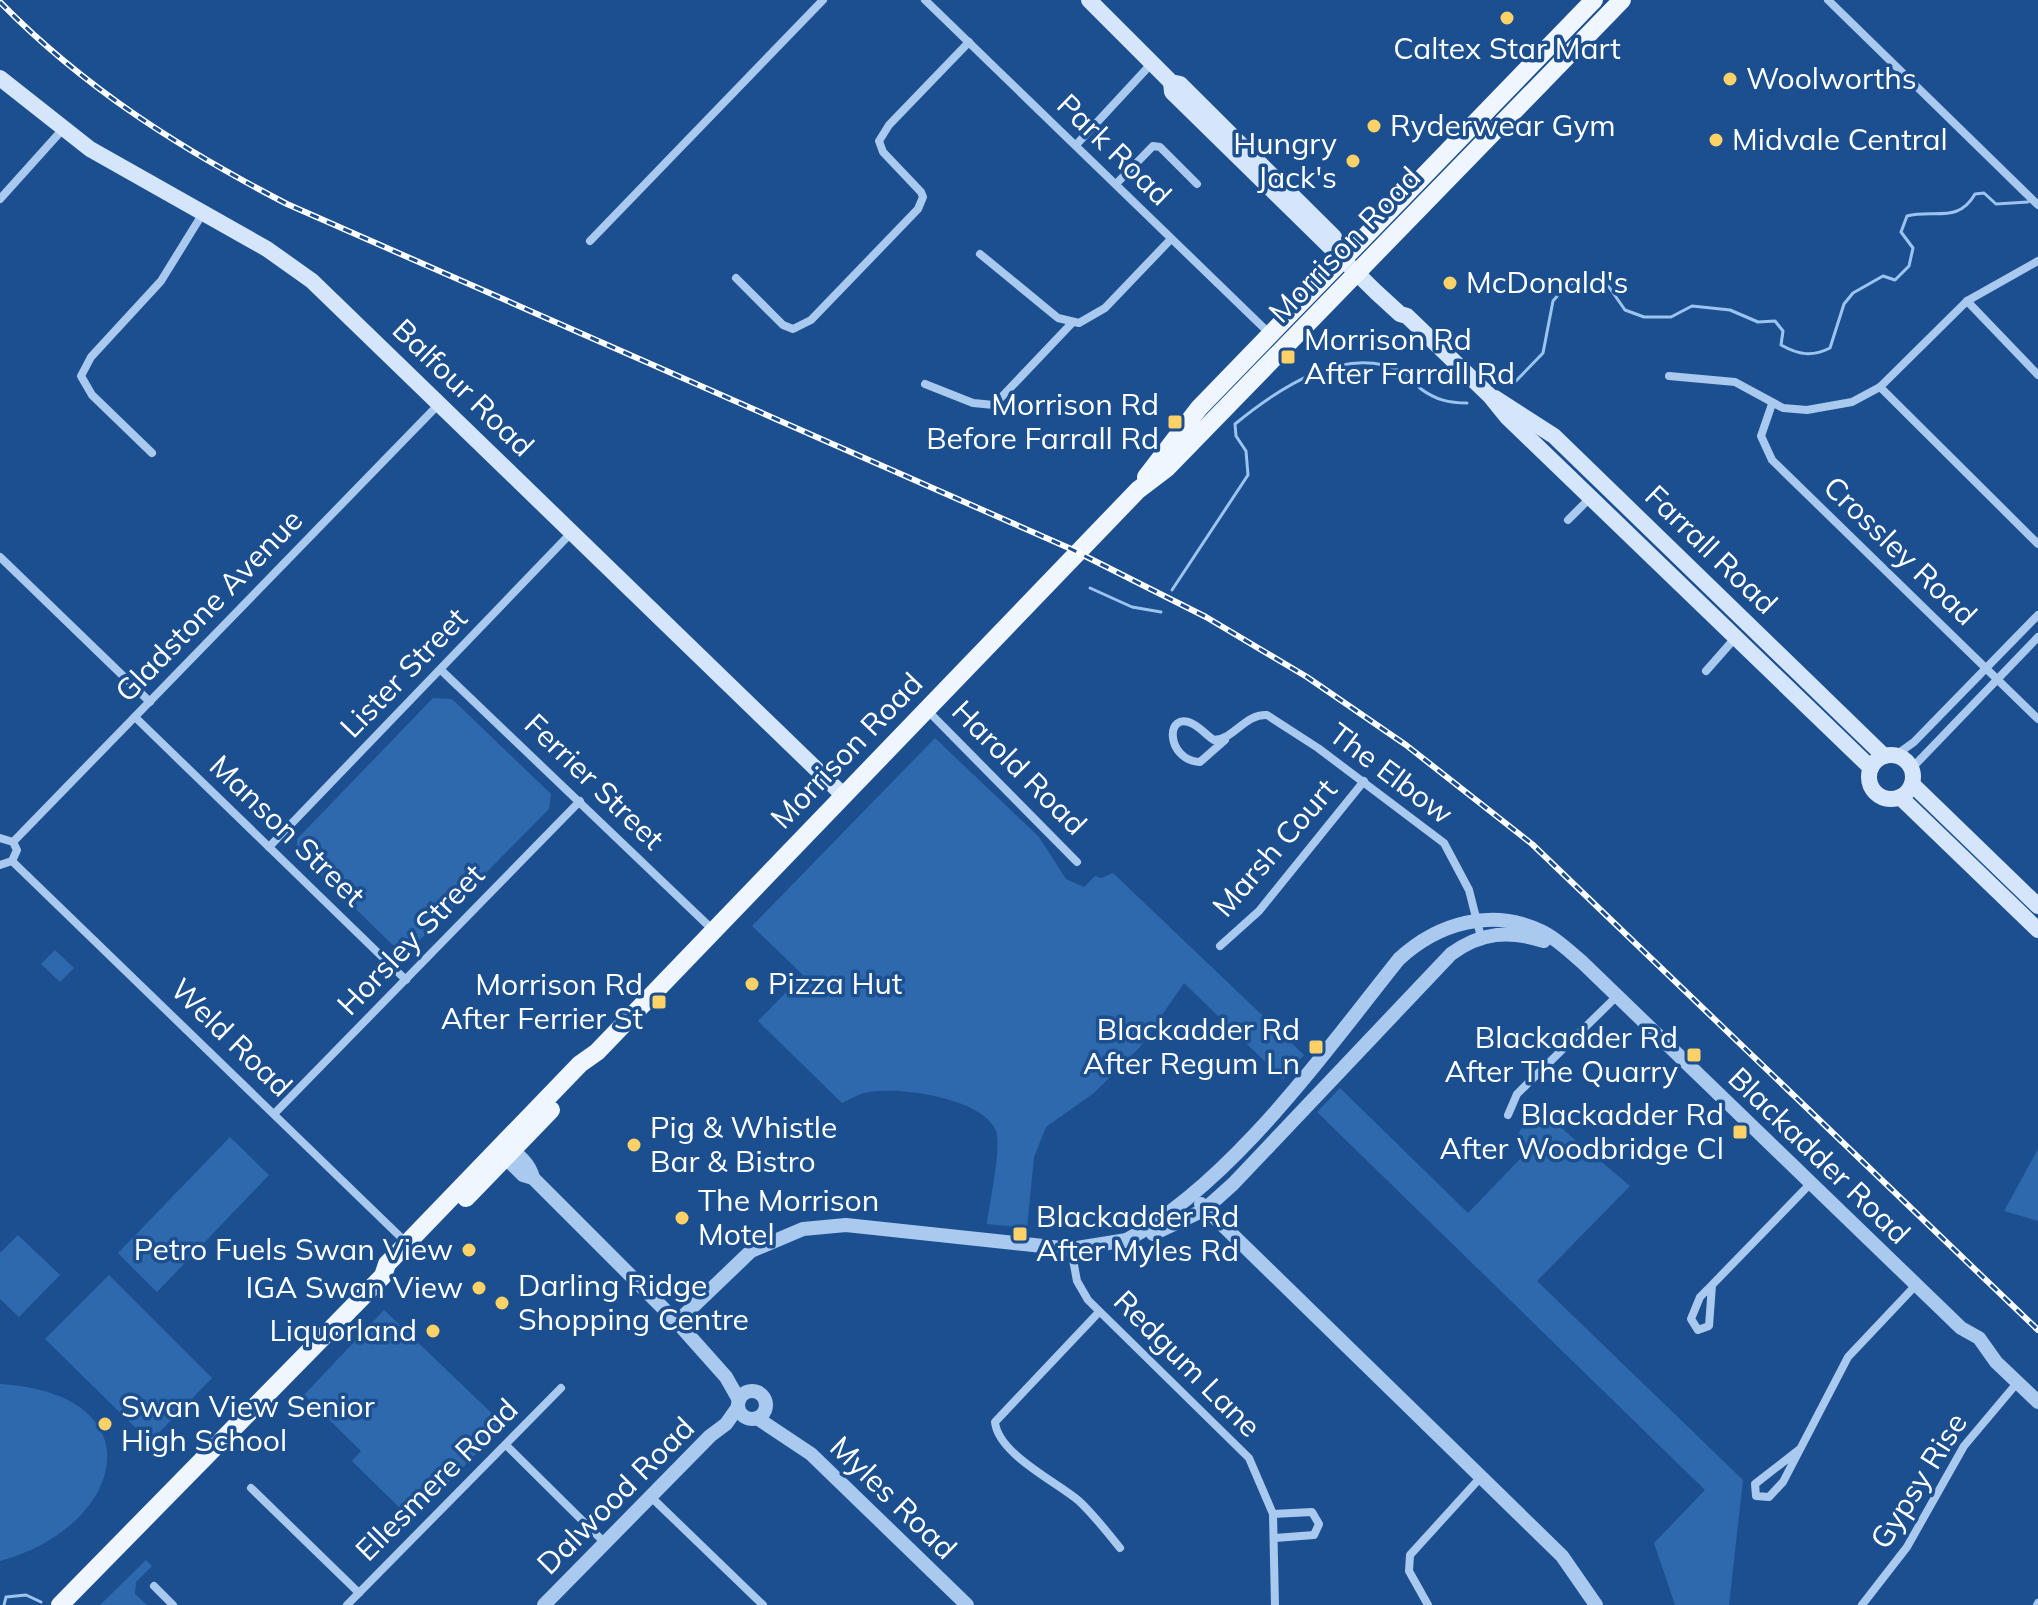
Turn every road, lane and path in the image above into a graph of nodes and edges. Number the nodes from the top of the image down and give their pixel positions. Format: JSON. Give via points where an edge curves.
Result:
{"nodes":[{"id":1,"x":823,"y":0,"type":"edge"},
{"id":2,"x":925,"y":0,"type":"edge"},
{"id":3,"x":1089,"y":0,"type":"edge"},
{"id":4,"x":1594,"y":0,"type":"edge"},
{"id":5,"x":1622,"y":0,"type":"edge"},
{"id":6,"x":1828,"y":0,"type":"edge"},
{"id":7,"x":969,"y":42,"type":"junction"},
{"id":8,"x":1152,"y":63,"type":"junction"},
{"id":9,"x":0,"y":78,"type":"edge"},
{"id":10,"x":63,"y":129,"type":"junction"},
{"id":11,"x":1076,"y":145,"type":"junction"},
{"id":12,"x":1116,"y":184,"type":"junction"},
{"id":13,"x":1197,"y":184,"type":"dead end"},
{"id":14,"x":0,"y":199,"type":"edge"},
{"id":15,"x":2038,"y":205,"type":"edge"},
{"id":16,"x":203,"y":213,"type":"junction"},
{"id":17,"x":1171,"y":239,"type":"junction"},
{"id":18,"x":590,"y":241,"type":"dead end"},
{"id":19,"x":980,"y":254,"type":"dead end"},
{"id":20,"x":1346,"y":255,"type":"junction"},
{"id":21,"x":2038,"y":261,"type":"edge"},
{"id":22,"x":1359,"y":269,"type":"junction"},
{"id":23,"x":736,"y":278,"type":"dead end"},
{"id":24,"x":1967,"y":301,"type":"junction"},
{"id":25,"x":1072,"y":323,"type":"junction"},
{"id":26,"x":1270,"y":334,"type":"junction"},
{"id":27,"x":2038,"y":375,"type":"edge"},
{"id":28,"x":1669,"y":376,"type":"dead end"},
{"id":29,"x":925,"y":384,"type":"dead end"},
{"id":30,"x":1880,"y":387,"type":"junction"},
{"id":31,"x":439,"y":404,"type":"junction"},
{"id":32,"x":1772,"y":404,"type":"junction"},
{"id":33,"x":152,"y":453,"type":"dead end"},
{"id":34,"x":1583,"y":476,"type":"junction"},
{"id":35,"x":1138,"y":490,"type":"junction"},
{"id":36,"x":1591,"y":496,"type":"junction"},
{"id":37,"x":1568,"y":520,"type":"dead end"},
{"id":38,"x":1637,"y":528,"type":"junction"},
{"id":39,"x":573,"y":531,"type":"junction"},
{"id":40,"x":2038,"y":544,"type":"edge"},
{"id":41,"x":0,"y":557,"type":"edge"},
{"id":42,"x":1680,"y":570,"type":"junction"},
{"id":43,"x":2038,"y":615,"type":"edge"},
{"id":44,"x":2028,"y":625,"type":"junction"},
{"id":45,"x":2038,"y":635,"type":"edge"},
{"id":46,"x":1736,"y":637,"type":"junction"},
{"id":47,"x":1986,"y":668,"type":"junction"},
{"id":48,"x":441,"y":670,"type":"junction"},
{"id":49,"x":1706,"y":671,"type":"dead end"},
{"id":50,"x":1997,"y":679,"type":"junction"},
{"id":51,"x":150,"y":702,"type":"junction"},
{"id":52,"x":927,"y":709,"type":"junction"},
{"id":53,"x":135,"y":717,"type":"junction"},
{"id":54,"x":1939,"y":717,"type":"junction"},
{"id":55,"x":2038,"y":719,"type":"edge"},
{"id":56,"x":1950,"y":728,"type":"junction"},
{"id":57,"x":1860,"y":734,"type":"junction"},
{"id":58,"x":1225,"y":740,"type":"junction"},
{"id":59,"x":1848,"y":746,"type":"junction"},
{"id":60,"x":1890,"y":756,"type":"junction"},
{"id":61,"x":1871,"y":768,"type":"junction"},
{"id":62,"x":1912,"y":776,"type":"junction"},
{"id":63,"x":1364,"y":781,"type":"junction"},
{"id":64,"x":843,"y":795,"type":"junction"},
{"id":65,"x":1900,"y":797,"type":"junction"},
{"id":66,"x":580,"y":801,"type":"junction"},
{"id":67,"x":0,"y":838,"type":"edge"},
{"id":68,"x":13,"y":842,"type":"junction"},
{"id":69,"x":269,"y":847,"type":"junction"},
{"id":70,"x":12,"y":861,"type":"junction"},
{"id":71,"x":1077,"y":862,"type":"dead end"},
{"id":72,"x":0,"y":865,"type":"edge"},
{"id":73,"x":2038,"y":906,"type":"edge"},
{"id":74,"x":1478,"y":920,"type":"junction"},
{"id":75,"x":713,"y":930,"type":"junction"},
{"id":76,"x":2038,"y":930,"type":"edge"},
{"id":77,"x":1481,"y":937,"type":"junction"},
{"id":78,"x":1220,"y":946,"type":"dead end"},
{"id":79,"x":1562,"y":946,"type":"junction"},
{"id":80,"x":406,"y":980,"type":"junction"},
{"id":81,"x":1617,"y":996,"type":"junction"},
{"id":82,"x":1345,"y":1027,"type":"junction"},
{"id":83,"x":1363,"y":1045,"type":"junction"},
{"id":84,"x":275,"y":1113,"type":"junction"},
{"id":85,"x":1270,"y":1115,"type":"junction"},
{"id":86,"x":1508,"y":1115,"type":"dead end"},
{"id":87,"x":1285,"y":1129,"type":"junction"},
{"id":88,"x":504,"y":1151,"type":"junction"},
{"id":89,"x":1810,"y":1184,"type":"junction"},
{"id":90,"x":1194,"y":1194,"type":"junction"},
{"id":91,"x":1204,"y":1210,"type":"junction"},
{"id":92,"x":1125,"y":1241,"type":"junction"},
{"id":93,"x":411,"y":1246,"type":"junction"},
{"id":94,"x":1071,"y":1249,"type":"junction"},
{"id":95,"x":1712,"y":1285,"type":"junction"},
{"id":96,"x":1916,"y":1285,"type":"junction"},
{"id":97,"x":1099,"y":1312,"type":"junction"},
{"id":98,"x":677,"y":1322,"type":"junction"},
{"id":99,"x":2017,"y":1383,"type":"junction"},
{"id":100,"x":561,"y":1388,"type":"dead end"},
{"id":101,"x":2038,"y":1402,"type":"edge"},
{"id":102,"x":749,"y":1407,"type":"junction"},
{"id":103,"x":506,"y":1445,"type":"junction"},
{"id":104,"x":1800,"y":1449,"type":"junction"},
{"id":105,"x":1480,"y":1478,"type":"junction"},
{"id":106,"x":251,"y":1488,"type":"dead end"},
{"id":107,"x":650,"y":1496,"type":"junction"},
{"id":108,"x":1273,"y":1514,"type":"junction"},
{"id":109,"x":1275,"y":1538,"type":"junction"},
{"id":110,"x":605,"y":1543,"type":"junction"},
{"id":111,"x":1120,"y":1548,"type":"dead end"},
{"id":112,"x":154,"y":1586,"type":"dead end"},
{"id":113,"x":359,"y":1593,"type":"junction"},
{"id":114,"x":553,"y":1602,"type":"edge"},
{"id":115,"x":60,"y":1605,"type":"edge"},
{"id":116,"x":173,"y":1605,"type":"edge"},
{"id":117,"x":347,"y":1605,"type":"edge"},
{"id":118,"x":763,"y":1605,"type":"edge"},
{"id":119,"x":967,"y":1605,"type":"edge"},
{"id":120,"x":1275,"y":1605,"type":"edge"},
{"id":121,"x":1428,"y":1605,"type":"edge"},
{"id":122,"x":1596,"y":1605,"type":"edge"},
{"id":123,"x":1862,"y":1605,"type":"edge"}],
"edges":[{"from":1,"to":18,"type":"street"},
{"from":2,"to":7,"type":"street","name":"Park Road"},
{"from":3,"to":8,"type":"main road","name":"Farrall Road"},
{"from":4,"to":20,"type":"main road","name":"Morrison Road"},
{"from":5,"to":22,"type":"main road","name":"Morrison Road"},
{"from":6,"to":15,"type":"street"},
{"from":7,"to":11,"type":"street","name":"Park Road"},
{"from":7,"to":23,"type":"street","via":[[879,141],[888,159],[921,192],[918,209],[811,320],[793,329],[783,325]]},
{"from":8,"to":11,"type":"street"},
{"from":8,"to":20,"type":"main road","name":"Farrall Road","via":[[1171,82],[1172,92]]},
{"from":9,"to":10,"type":"main road","name":"Balfour Road"},
{"from":10,"to":14,"type":"street"},
{"from":10,"to":16,"type":"main road","name":"Balfour Road"},
{"from":11,"to":12,"type":"street","name":"Park Road"},
{"from":12,"to":13,"type":"street","via":[[1153,146]]},
{"from":12,"to":17,"type":"street","name":"Park Road"},
{"from":16,"to":31,"type":"main road","name":"Balfour Road","via":[[312,281]]},
{"from":16,"to":33,"type":"street","via":[[161,281],[91,357],[81,376],[92,395]]},
{"from":17,"to":25,"type":"street","via":[[1105,308],[1088,321]]},
{"from":17,"to":26,"type":"street","name":"Park Road"},
{"from":19,"to":25,"type":"street","via":[[1058,318]]},
{"from":20,"to":22,"type":"main road","name":"Farrall Road"},
{"from":20,"to":26,"type":"main road","name":"Morrison Road"},
{"from":21,"to":24,"type":"street"},
{"from":22,"to":34,"type":"main road","name":"Farrall Road","via":[[1405,307],[1407,316],[1490,396]]},
{"from":22,"to":35,"type":"main road","name":"Morrison Road","via":[[1167,468]]},
{"from":24,"to":27,"type":"street"},
{"from":24,"to":30,"type":"street"},
{"from":25,"to":29,"type":"street","via":[[994,405],[979,405]]},
{"from":26,"to":35,"type":"main road","name":"Morrison Road","via":[[1172,439]]},
{"from":28,"to":32,"type":"street","via":[[1735,382]]},
{"from":30,"to":32,"type":"street","via":[[1839,405],[1795,410]]},
{"from":30,"to":40,"type":"street"},
{"from":31,"to":39,"type":"main road","name":"Balfour Road"},
{"from":31,"to":51,"type":"street","name":"Gladstone Avenue"},
{"from":32,"to":47,"type":"street","name":"Crossley Road","via":[[1761,436],[1772,460]]},
{"from":34,"to":36,"type":"main road","name":"Farrall Road"},
{"from":34,"to":38,"type":"main road","name":"Farrall Road"},
{"from":35,"to":52,"type":"main road","name":"Morrison Road"},
{"from":36,"to":37,"type":"street"},
{"from":36,"to":38,"type":"main road","name":"Farrall Road"},
{"from":38,"to":42,"type":"main road","name":"Farrall Road"},
{"from":39,"to":48,"type":"street","name":"Lister Street"},
{"from":39,"to":64,"type":"main road","name":"Balfour Road"},
{"from":41,"to":51,"type":"street"},
{"from":42,"to":46,"type":"main road","name":"Farrall Road"},
{"from":42,"to":57,"type":"main road","name":"Farrall Road"},
{"from":43,"to":44,"type":"street"},
{"from":44,"to":45,"type":"street"},
{"from":44,"to":47,"type":"street"},
{"from":45,"to":50,"type":"street"},
{"from":46,"to":49,"type":"street"},
{"from":46,"to":59,"type":"main road","name":"Farrall Road"},
{"from":47,"to":50,"type":"street","name":"Crossley Road"},
{"from":47,"to":54,"type":"street"},
{"from":48,"to":66,"type":"street","name":"Ferrier Street"},
{"from":48,"to":69,"type":"street","name":"Lister Street"},
{"from":50,"to":55,"type":"street","name":"Crossley Road"},
{"from":50,"to":56,"type":"street"},
{"from":51,"to":53,"type":"street","name":"Gladstone Avenue"},
{"from":52,"to":64,"type":"main road","name":"Morrison Road"},
{"from":52,"to":71,"type":"street","name":"Harold Road"},
{"from":53,"to":68,"type":"street","name":"Gladstone Avenue"},
{"from":53,"to":69,"type":"street","name":"Manson Street"},
{"from":54,"to":56,"type":"street"},
{"from":54,"to":60,"type":"street"},
{"from":56,"to":62,"type":"street"},
{"from":57,"to":59,"type":"main road"},
{"from":57,"to":60,"type":"main road","name":"Farrall Road"},
{"from":58,"to":58,"type":"street","name":"The Elbow","via":[[1214,740],[1191,722],[1172,730],[1170,737],[1193,762]]},
{"from":58,"to":63,"type":"street","name":"The Elbow","via":[[1249,719],[1267,715]]},
{"from":59,"to":61,"type":"main road","name":"Farrall Road"},
{"from":60,"to":61,"type":"main road"},
{"from":60,"to":62,"type":"main road"},
{"from":61,"to":65,"type":"main road","via":[[1874,791],[1885,798]]},
{"from":62,"to":65,"type":"main road"},
{"from":62,"to":73,"type":"main road"},
{"from":63,"to":74,"type":"street","name":"The Elbow","via":[[1444,843]]},
{"from":63,"to":78,"type":"street","name":"Marsh Court","via":[[1259,911]]},
{"from":64,"to":75,"type":"main road","name":"Morrison Road"},
{"from":65,"to":76,"type":"main road"},
{"from":66,"to":75,"type":"street","name":"Ferrier Street"},
{"from":66,"to":80,"type":"street","name":"Horsley Street"},
{"from":67,"to":68,"type":"street"},
{"from":68,"to":70,"type":"street","via":[[17,850]]},
{"from":69,"to":80,"type":"street","name":"Manson Street"},
{"from":70,"to":72,"type":"street"},
{"from":70,"to":84,"type":"street","name":"Weld Road"},
{"from":74,"to":77,"type":"street","name":"The Elbow"},
{"from":74,"to":79,"type":"street","name":"Blackadder Road","via":[[1532,927]]},
{"from":74,"to":82,"type":"street","name":"Blackadder Road","via":[[1416,943]]},
{"from":75,"to":88,"type":"main road","name":"Morrison Road","via":[[597,1052],[588,1068]]},
{"from":77,"to":79,"type":"street","name":"Blackadder Road","via":[[1518,934]]},
{"from":77,"to":83,"type":"street","name":"Blackadder Road","via":[[1451,954]]},
{"from":79,"to":81,"type":"street","name":"Blackadder Road"},
{"from":80,"to":84,"type":"street","name":"Horsley Street"},
{"from":81,"to":86,"type":"street","via":[[1517,1094]]},
{"from":81,"to":89,"type":"street","name":"Blackadder Road"},
{"from":82,"to":83,"type":"street"},
{"from":82,"to":85,"type":"street","name":"Blackadder Road"},
{"from":83,"to":87,"type":"street","name":"Blackadder Road"},
{"from":84,"to":93,"type":"street","name":"Weld Road"},
{"from":85,"to":87,"type":"street"},
{"from":85,"to":90,"type":"street","name":"Blackadder Road"},
{"from":87,"to":91,"type":"street","name":"Blackadder Road"},
{"from":88,"to":93,"type":"main road","name":"Morrison Road"},
{"from":88,"to":98,"type":"street","name":"Myles Road","via":[[531,1170],[533,1178]]},
{"from":89,"to":95,"type":"street"},
{"from":89,"to":96,"type":"street","name":"Blackadder Road"},
{"from":90,"to":91,"type":"street"},
{"from":90,"to":92,"type":"street","name":"Blackadder Road"},
{"from":91,"to":92,"type":"street","name":"Blackadder Road"},
{"from":91,"to":105,"type":"street"},
{"from":92,"to":94,"type":"street","name":"Blackadder Road"},
{"from":93,"to":115,"type":"main road","name":"Morrison Road","via":[[396,1272],[383,1276]]},
{"from":94,"to":97,"type":"street","name":"Redgum Lane","via":[[1077,1281]]},
{"from":94,"to":98,"type":"street","name":"Blackadder Road","via":[[846,1225],[803,1229],[751,1251]]},
{"from":95,"to":95,"type":"street","via":[[1709,1326],[1698,1330],[1691,1319],[1694,1309]]},
{"from":96,"to":99,"type":"street","name":"Blackadder Road","via":[[1979,1338]]},
{"from":96,"to":104,"type":"street","via":[[1848,1357]]},
{"from":97,"to":108,"type":"street","name":"Redgum Lane","via":[[1237,1443],[1257,1473]]},
{"from":97,"to":111,"type":"street","via":[[1001,1413],[996,1429],[1038,1474],[1086,1509]]},
{"from":98,"to":102,"type":"street","name":"Myles Road"},
{"from":99,"to":101,"type":"street","name":"Blackadder Road"},
{"from":99,"to":123,"type":"street","name":"Gypsy Rise","via":[[1969,1439],[1907,1547]]},
{"from":100,"to":103,"type":"street","name":"Ellesmere Road"},
{"from":102,"to":107,"type":"street","name":"Dalwood Road"},
{"from":102,"to":119,"type":"street","name":"Myles Road","via":[[811,1454]]},
{"from":103,"to":110,"type":"street"},
{"from":103,"to":113,"type":"street","name":"Ellesmere Road"},
{"from":104,"to":104,"type":"street","via":[[1776,1491],[1769,1497],[1756,1496],[1755,1484]]},
{"from":105,"to":121,"type":"street","via":[[1410,1555],[1409,1571]]},
{"from":105,"to":122,"type":"street","via":[[1562,1556]]},
{"from":106,"to":113,"type":"street"},
{"from":107,"to":110,"type":"street","name":"Dalwood Road"},
{"from":107,"to":118,"type":"street"},
{"from":108,"to":109,"type":"street","name":"Redgum Lane"},
{"from":108,"to":109,"type":"street","via":[[1304,1510],[1319,1524],[1307,1538]]},
{"from":109,"to":120,"type":"street","name":"Redgum Lane"},
{"from":110,"to":114,"type":"street","name":"Dalwood Road"},
{"from":112,"to":116,"type":"street"},
{"from":113,"to":117,"type":"street","name":"Ellesmere Road"}]}
